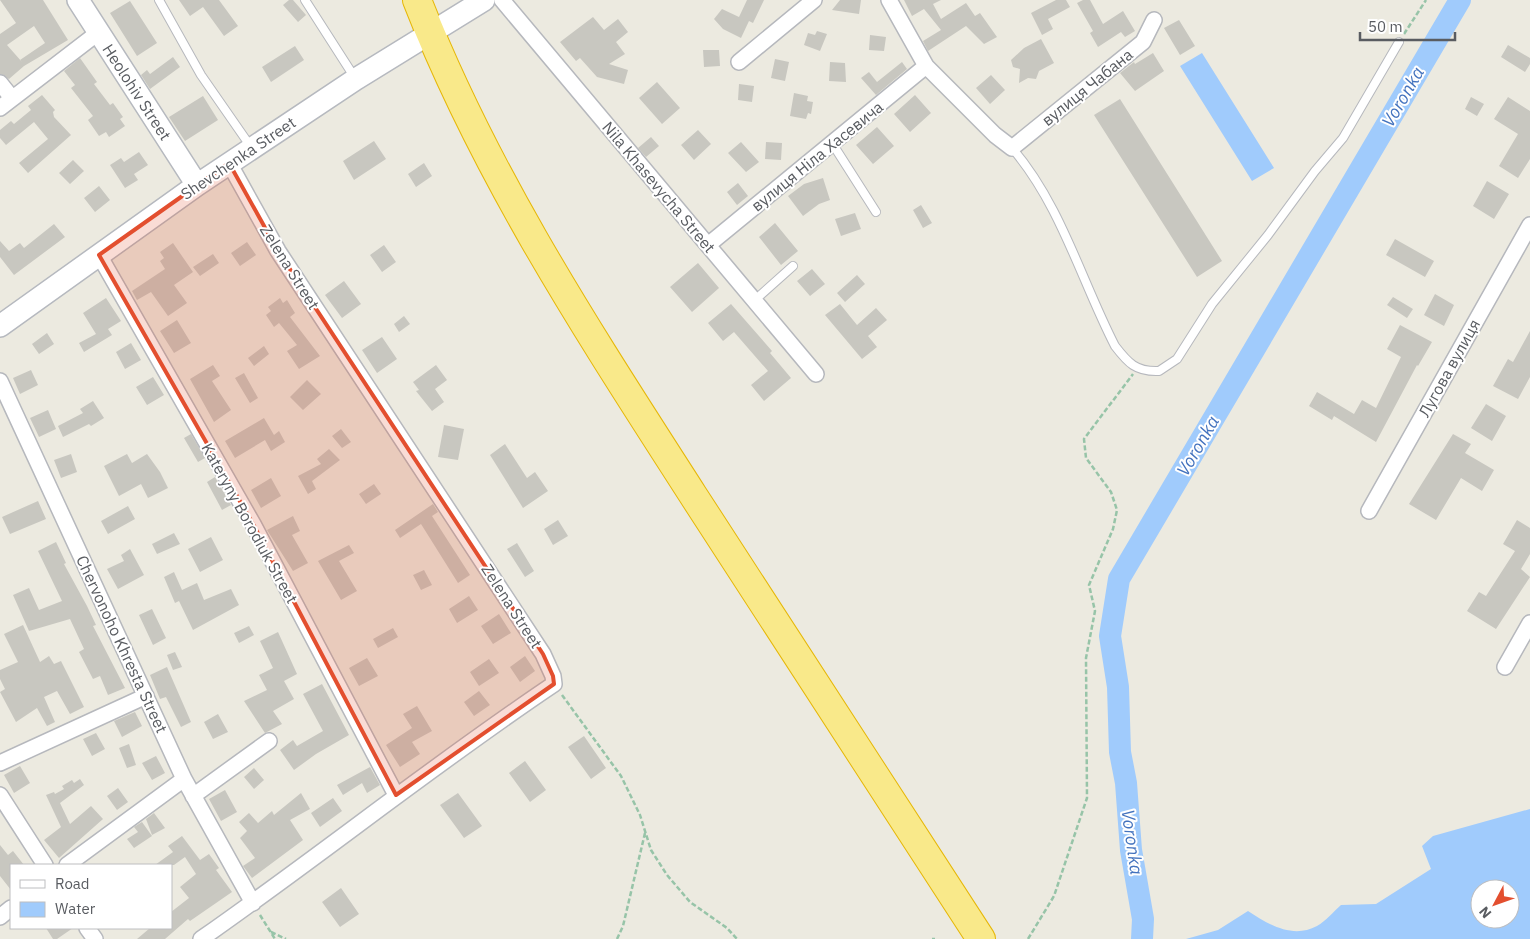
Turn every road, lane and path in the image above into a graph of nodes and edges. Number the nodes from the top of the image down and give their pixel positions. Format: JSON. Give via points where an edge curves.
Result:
{"nodes":[{"id":1,"x":78,"y":0,"type":"edge"},
{"id":2,"x":159,"y":0,"type":"edge"},
{"id":3,"x":305,"y":0,"type":"edge"},
{"id":4,"x":417,"y":0,"type":"edge"},
{"id":5,"x":484,"y":0,"type":"edge"},
{"id":6,"x":502,"y":0,"type":"edge"},
{"id":7,"x":814,"y":0,"type":"edge"},
{"id":8,"x":888,"y":0,"type":"edge"},
{"id":9,"x":1426,"y":0,"type":"edge"},
{"id":10,"x":1154,"y":20,"type":"dead end"},
{"id":11,"x":99,"y":32,"type":"junction"},
{"id":12,"x":430,"y":34,"type":"junction"},
{"id":13,"x":1399,"y":42,"type":"joint"},
{"id":14,"x":739,"y":62,"type":"dead end"},
{"id":15,"x":926,"y":66,"type":"junction"},
{"id":16,"x":356,"y":79,"type":"junction"},
{"id":17,"x":0,"y":84,"type":"edge"},
{"id":18,"x":12,"y":98,"type":"junction"},
{"id":19,"x":0,"y":108,"type":"edge"},
{"id":20,"x":832,"y":143,"type":"junction"},
{"id":21,"x":252,"y":148,"type":"junction"},
{"id":22,"x":1012,"y":148,"type":"junction"},
{"id":23,"x":229,"y":163,"type":"junction"},
{"id":24,"x":197,"y":185,"type":"junction"},
{"id":25,"x":876,"y":212,"type":"dead end"},
{"id":26,"x":1530,"y":225,"type":"edge"},
{"id":27,"x":708,"y":245,"type":"junction"},
{"id":28,"x":99,"y":255,"type":"junction"},
{"id":29,"x":793,"y":266,"type":"dead end"},
{"id":30,"x":755,"y":300,"type":"junction"},
{"id":31,"x":0,"y":326,"type":"edge"},
{"id":32,"x":1137,"y":369,"type":"junction"},
{"id":33,"x":816,"y":374,"type":"dead end"},
{"id":34,"x":0,"y":381,"type":"edge"},
{"id":35,"x":1369,"y":511,"type":"dead end"},
{"id":36,"x":1530,"y":623,"type":"edge"},
{"id":37,"x":1505,"y":667,"type":"dead end"},
{"id":38,"x":554,"y":684,"type":"junction"},
{"id":39,"x":146,"y":696,"type":"junction"},
{"id":40,"x":269,"y":741,"type":"dead end"},
{"id":41,"x":0,"y":763,"type":"edge"},
{"id":42,"x":184,"y":779,"type":"junction"},
{"id":43,"x":0,"y":795,"type":"edge"},
{"id":44,"x":396,"y":795,"type":"junction"},
{"id":45,"x":193,"y":796,"type":"junction"},
{"id":46,"x":645,"y":832,"type":"junction"},
{"id":47,"x":44,"y":864,"type":"edge"},
{"id":48,"x":68,"y":864,"type":"edge"},
{"id":49,"x":253,"y":902,"type":"junction"},
{"id":50,"x":10,"y":909,"type":"edge"},
{"id":51,"x":0,"y":917,"type":"edge"},
{"id":52,"x":269,"y":931,"type":"junction"},
{"id":53,"x":201,"y":939,"type":"edge"},
{"id":54,"x":275,"y":939,"type":"edge"},
{"id":55,"x":286,"y":939,"type":"edge"},
{"id":56,"x":617,"y":939,"type":"edge"},
{"id":57,"x":737,"y":939,"type":"edge"},
{"id":58,"x":981,"y":939,"type":"edge"},
{"id":59,"x":1028,"y":939,"type":"edge"}],
"edges":[{"from":1,"to":11,"type":"street","name":"Heolohiv Street"},
{"from":2,"to":21,"type":"lane","via":[[201,75]]},
{"from":3,"to":16,"type":"lane"},
{"from":4,"to":12,"type":"highway"},
{"from":5,"to":12,"type":"street","name":"Shevchenka Street"},
{"from":6,"to":27,"type":"street","name":"Nila Khasevycha Street"},
{"from":7,"to":14,"type":"street"},
{"from":8,"to":15,"type":"street"},
{"from":9,"to":13,"type":"path"},
{"from":10,"to":22,"type":"street","name":"вулиця Чабана","via":[[1142,42]]},
{"from":11,"to":18,"type":"street"},
{"from":11,"to":24,"type":"street","name":"Heolohiv Street"},
{"from":12,"to":16,"type":"street","name":"Shevchenka Street"},
{"from":12,"to":58,"type":"highway","via":[[473,130],[519,215],[636,407]]},
{"from":13,"to":32,"type":"lane","via":[[1344,138],[1212,304],[1177,359],[1159,371]]},
{"from":15,"to":20,"type":"street","name":"вулиця Ніла Хасевича"},
{"from":15,"to":22,"type":"street"},
{"from":16,"to":21,"type":"street","name":"Shevchenka Street"},
{"from":17,"to":18,"type":"street"},
{"from":18,"to":19,"type":"street"},
{"from":20,"to":25,"type":"lane"},
{"from":20,"to":27,"type":"street","name":"вулиця Ніла Хасевича"},
{"from":21,"to":23,"type":"street","name":"Shevchenka Street"},
{"from":22,"to":32,"type":"lane","via":[[1046,195],[1115,346]]},
{"from":23,"to":24,"type":"street","name":"Shevchenka Street"},
{"from":23,"to":38,"type":"street","name":"Zelena Street","via":[[278,251],[543,654],[554,676]]},
{"from":24,"to":28,"type":"street","name":"Shevchenka Street"},
{"from":26,"to":35,"type":"street","name":"Лугова вулиця"},
{"from":27,"to":30,"type":"street","name":"Nila Khasevycha Street"},
{"from":28,"to":31,"type":"street","name":"Shevchenka Street"},
{"from":28,"to":44,"type":"street","name":"Kateryny Borodiuk Street","via":[[252,524]]},
{"from":29,"to":30,"type":"lane"},
{"from":30,"to":33,"type":"street","name":"Nila Khasevycha Street"},
{"from":32,"to":59,"type":"path","via":[[1084,439],[1086,458],[1111,492],[1117,510],[1113,529],[1089,585],[1095,612],[1086,658],[1086,798],[1054,896]]},
{"from":34,"to":39,"type":"street","name":"Chervonoho Khresta Street"},
{"from":36,"to":37,"type":"street"},
{"from":38,"to":44,"type":"street"},
{"from":38,"to":46,"type":"path","via":[[621,776]]},
{"from":39,"to":41,"type":"street"},
{"from":39,"to":42,"type":"street","name":"Chervonoho Khresta Street"},
{"from":40,"to":45,"type":"street"},
{"from":42,"to":45,"type":"street","name":"Chervonoho Khresta Street"},
{"from":42,"to":48,"type":"street"},
{"from":43,"to":47,"type":"street"},
{"from":44,"to":49,"type":"street"},
{"from":45,"to":49,"type":"street","name":"Chervonoho Khresta Street"},
{"from":46,"to":56,"type":"path","via":[[623,926]]},
{"from":46,"to":57,"type":"path","via":[[651,850],[667,875],[690,902]]},
{"from":49,"to":52,"type":"path"},
{"from":49,"to":53,"type":"street"},
{"from":50,"to":51,"type":"street"},
{"from":52,"to":54,"type":"path"},
{"from":52,"to":55,"type":"path"}]}
